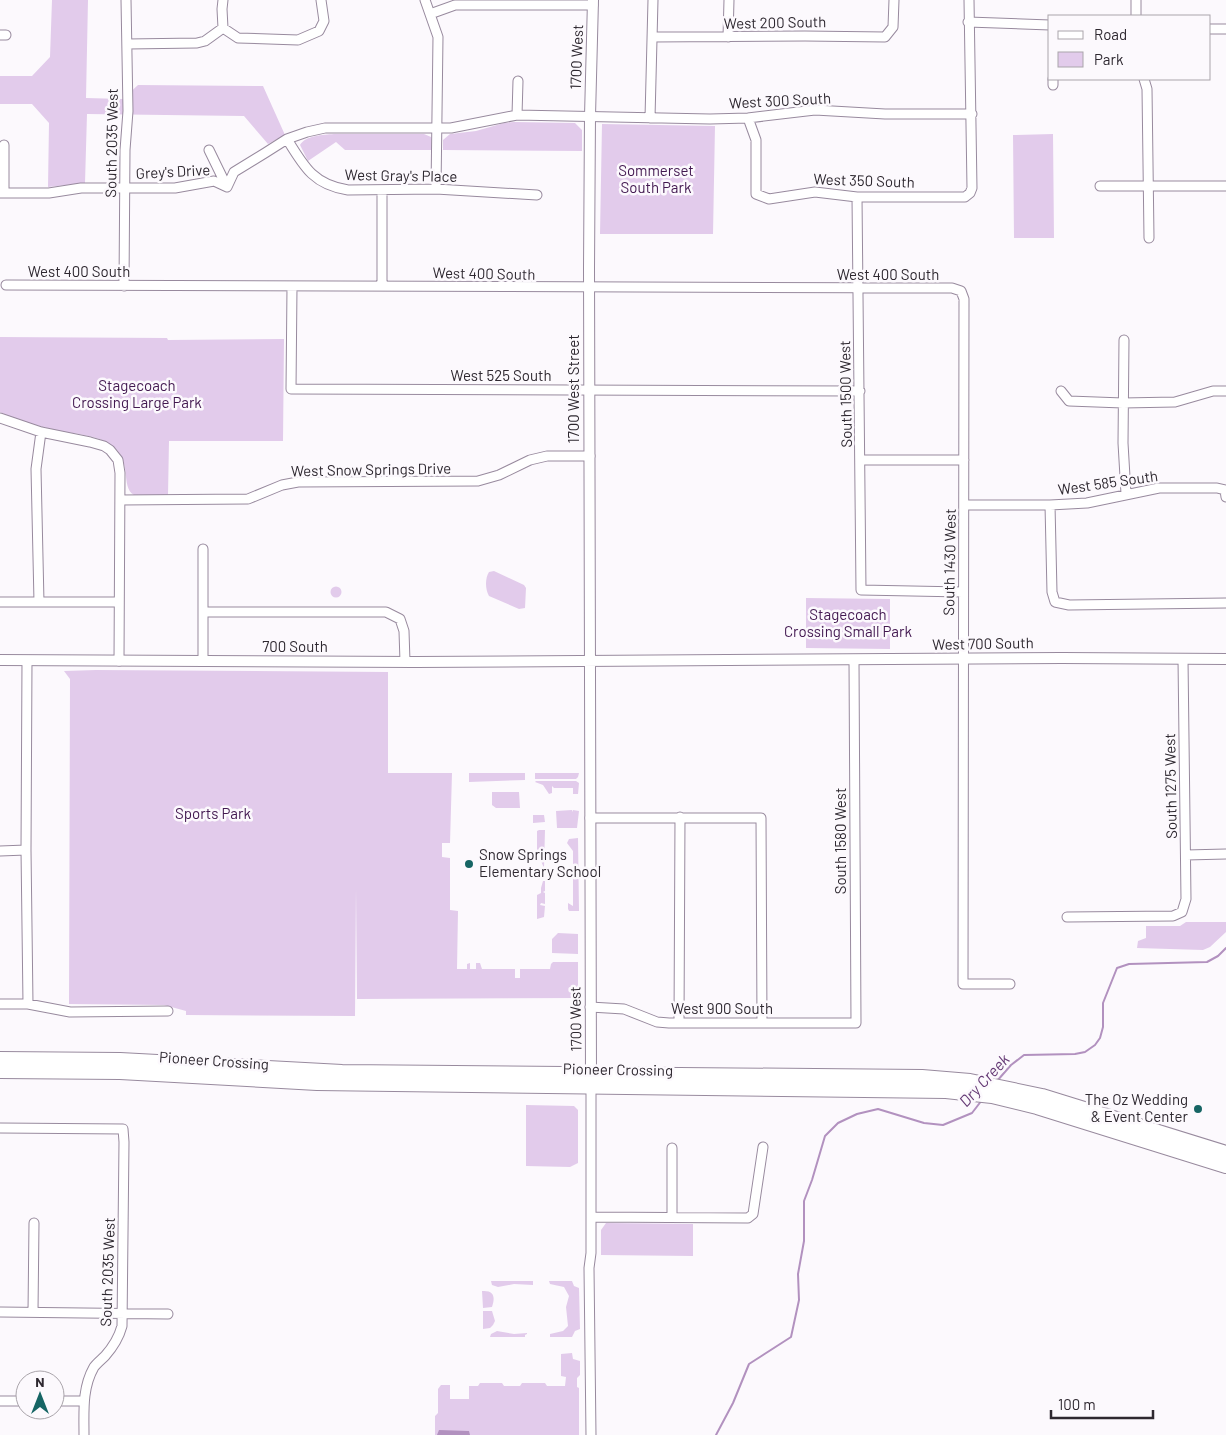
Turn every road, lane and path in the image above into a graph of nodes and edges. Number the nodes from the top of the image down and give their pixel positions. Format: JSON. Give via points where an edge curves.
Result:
{"nodes":[{"id":1,"x":126,"y":0,"type":"edge"},
{"id":2,"x":224,"y":0,"type":"edge"},
{"id":3,"x":321,"y":0,"type":"edge"},
{"id":4,"x":426,"y":0,"type":"edge"},
{"id":5,"x":653,"y":0,"type":"edge"},
{"id":6,"x":729,"y":0,"type":"edge"},
{"id":7,"x":894,"y":0,"type":"edge"},
{"id":8,"x":969,"y":0,"type":"edge"},
{"id":9,"x":1136,"y":0,"type":"edge"},
{"id":10,"x":593,"y":2,"type":"edge"},
{"id":11,"x":430,"y":14,"type":"junction"},
{"id":12,"x":1136,"y":15,"type":"edge"},
{"id":13,"x":968,"y":22,"type":"junction"},
{"id":14,"x":1048,"y":25,"type":"edge"},
{"id":15,"x":223,"y":28,"type":"junction"},
{"id":16,"x":1211,"y":29,"type":"edge"},
{"id":17,"x":1226,"y":29,"type":"edge"},
{"id":18,"x":652,"y":37,"type":"junction"},
{"id":19,"x":728,"y":37,"type":"junction"},
{"id":20,"x":128,"y":44,"type":"junction"},
{"id":21,"x":1144,"y":80,"type":"edge"},
{"id":22,"x":518,"y":81,"type":"dead end"},
{"id":23,"x":972,"y":114,"type":"junction"},
{"id":24,"x":518,"y":115,"type":"junction"},
{"id":25,"x":590,"y":116,"type":"junction"},
{"id":26,"x":650,"y":118,"type":"junction"},
{"id":27,"x":748,"y":118,"type":"junction"},
{"id":28,"x":437,"y":128,"type":"junction"},
{"id":29,"x":288,"y":140,"type":"junction"},
{"id":30,"x":4,"y":145,"type":"dead end"},
{"id":31,"x":209,"y":150,"type":"dead end"},
{"id":32,"x":1100,"y":186,"type":"dead end"},
{"id":33,"x":1149,"y":186,"type":"junction"},
{"id":34,"x":1226,"y":186,"type":"edge"},
{"id":35,"x":125,"y":188,"type":"junction"},
{"id":36,"x":227,"y":188,"type":"junction"},
{"id":37,"x":436,"y":189,"type":"junction"},
{"id":38,"x":382,"y":190,"type":"junction"},
{"id":39,"x":2,"y":193,"type":"edge"},
{"id":40,"x":537,"y":195,"type":"dead end"},
{"id":41,"x":857,"y":197,"type":"junction"},
{"id":42,"x":1149,"y":238,"type":"dead end"},
{"id":43,"x":6,"y":285,"type":"dead end"},
{"id":44,"x":124,"y":286,"type":"junction"},
{"id":45,"x":382,"y":286,"type":"junction"},
{"id":46,"x":292,"y":287,"type":"junction"},
{"id":47,"x":589,"y":288,"type":"junction"},
{"id":48,"x":857,"y":288,"type":"junction"},
{"id":49,"x":961,"y":291,"type":"joint"},
{"id":50,"x":1124,"y":340,"type":"dead end"},
{"id":51,"x":589,"y":390,"type":"junction"},
{"id":52,"x":860,"y":391,"type":"junction"},
{"id":53,"x":1226,"y":391,"type":"edge"},
{"id":54,"x":1061,"y":392,"type":"dead end"},
{"id":55,"x":1124,"y":403,"type":"junction"},
{"id":56,"x":0,"y":418,"type":"edge"},
{"id":57,"x":41,"y":432,"type":"junction"},
{"id":58,"x":590,"y":456,"type":"junction"},
{"id":59,"x":860,"y":460,"type":"junction"},
{"id":60,"x":964,"y":460,"type":"junction"},
{"id":61,"x":1225,"y":493,"type":"edge"},
{"id":62,"x":1126,"y":494,"type":"junction"},
{"id":63,"x":120,"y":500,"type":"junction"},
{"id":64,"x":964,"y":505,"type":"junction"},
{"id":65,"x":1050,"y":505,"type":"junction"},
{"id":66,"x":203,"y":550,"type":"dead end"},
{"id":67,"x":963,"y":592,"type":"junction"},
{"id":68,"x":0,"y":602,"type":"edge"},
{"id":69,"x":39,"y":602,"type":"junction"},
{"id":70,"x":119,"y":602,"type":"junction"},
{"id":71,"x":1226,"y":603,"type":"edge"},
{"id":72,"x":203,"y":612,"type":"junction"},
{"id":73,"x":1183,"y":658,"type":"junction"},
{"id":74,"x":1226,"y":659,"type":"edge"},
{"id":75,"x":0,"y":660,"type":"edge"},
{"id":76,"x":27,"y":660,"type":"junction"},
{"id":77,"x":854,"y":660,"type":"junction"},
{"id":78,"x":963,"y":660,"type":"junction"},
{"id":79,"x":119,"y":661,"type":"junction"},
{"id":80,"x":203,"y":661,"type":"junction"},
{"id":81,"x":405,"y":662,"type":"junction"},
{"id":82,"x":590,"y":662,"type":"junction"},
{"id":83,"x":590,"y":818,"type":"junction"},
{"id":84,"x":680,"y":818,"type":"junction"},
{"id":85,"x":0,"y":850,"type":"edge"},
{"id":86,"x":26,"y":850,"type":"junction"},
{"id":87,"x":1226,"y":854,"type":"edge"},
{"id":88,"x":1186,"y":855,"type":"junction"},
{"id":89,"x":1067,"y":918,"type":"dead end"},
{"id":90,"x":1010,"y":984,"type":"dead end"},
{"id":91,"x":0,"y":1004,"type":"edge"},
{"id":92,"x":28,"y":1004,"type":"junction"},
{"id":93,"x":590,"y":1006,"type":"junction"},
{"id":94,"x":168,"y":1011,"type":"dead end"},
{"id":95,"x":679,"y":1023,"type":"junction"},
{"id":96,"x":762,"y":1023,"type":"junction"},
{"id":97,"x":856,"y":1023,"type":"joint"},
{"id":98,"x":0,"y":1059,"type":"edge"},
{"id":99,"x":0,"y":1071,"type":"edge"},
{"id":100,"x":591,"y":1080,"type":"junction"},
{"id":101,"x":990,"y":1090,"type":"junction"},
{"id":102,"x":0,"y":1128,"type":"edge"},
{"id":103,"x":763,"y":1147,"type":"dead end"},
{"id":104,"x":672,"y":1148,"type":"dead end"},
{"id":105,"x":1226,"y":1154,"type":"edge"},
{"id":106,"x":1226,"y":1166,"type":"edge"},
{"id":107,"x":591,"y":1217,"type":"junction"},
{"id":108,"x":672,"y":1217,"type":"junction"},
{"id":109,"x":34,"y":1223,"type":"dead end"},
{"id":110,"x":0,"y":1312,"type":"edge"},
{"id":111,"x":33,"y":1312,"type":"junction"},
{"id":112,"x":123,"y":1314,"type":"junction"},
{"id":113,"x":168,"y":1314,"type":"dead end"},
{"id":114,"x":0,"y":1401,"type":"edge"},
{"id":115,"x":15,"y":1401,"type":"edge"},
{"id":116,"x":65,"y":1401,"type":"edge"},
{"id":117,"x":84,"y":1402,"type":"junction"},
{"id":118,"x":84,"y":1435,"type":"edge"},
{"id":119,"x":591,"y":1435,"type":"edge"}],
"edges":[{"from":1,"to":20,"type":"street","name":"South 2035 West"},
{"from":2,"to":15,"type":"street"},
{"from":3,"to":15,"type":"street","via":[[324,21],[318,31],[298,40],[238,38]]},
{"from":4,"to":11,"type":"street"},
{"from":5,"to":18,"type":"street"},
{"from":6,"to":19,"type":"street"},
{"from":7,"to":19,"type":"street","name":"West 200 South","via":[[893,27],[886,37]]},
{"from":8,"to":13,"type":"street"},
{"from":9,"to":12,"type":"street"},
{"from":10,"to":11,"type":"street","via":[[455,4]]},
{"from":10,"to":25,"type":"street","name":"1700 West"},
{"from":11,"to":28,"type":"street","via":[[438,37]]},
{"from":13,"to":14,"type":"street"},
{"from":13,"to":23,"type":"street"},
{"from":15,"to":20,"type":"street","via":[[197,43]]},
{"from":16,"to":17,"type":"street"},
{"from":18,"to":19,"type":"street","name":"West 200 South"},
{"from":18,"to":26,"type":"street"},
{"from":20,"to":35,"type":"street","name":"South 2035 West"},
{"from":21,"to":33,"type":"street"},
{"from":22,"to":24,"type":"street"},
{"from":23,"to":27,"type":"street","name":"West 300 South","via":[[815,110]]},
{"from":23,"to":41,"type":"street","name":"West 350 South","via":[[972,188],[965,197]]},
{"from":24,"to":25,"type":"street","name":"West 300 South"},
{"from":24,"to":28,"type":"street","name":"West 300 South"},
{"from":25,"to":26,"type":"street","name":"West 300 South"},
{"from":25,"to":47,"type":"street","name":"1700 West Street"},
{"from":26,"to":27,"type":"street","name":"West 300 South"},
{"from":27,"to":41,"type":"street","name":"West 350 South","via":[[756,140],[756,194],[768,199],[814,192]]},
{"from":28,"to":29,"type":"street","name":"West 300 South","via":[[325,128]]},
{"from":28,"to":37,"type":"street"},
{"from":29,"to":36,"type":"street","name":"West 300 South","via":[[234,172]]},
{"from":29,"to":38,"type":"street","name":"West Gray's Place","via":[[307,170],[323,183],[348,190]]},
{"from":30,"to":39,"type":"street"},
{"from":31,"to":36,"type":"street"},
{"from":32,"to":33,"type":"street"},
{"from":33,"to":34,"type":"street"},
{"from":33,"to":42,"type":"street"},
{"from":35,"to":36,"type":"street","name":"Grey's Drive","via":[[175,188],[214,181]]},
{"from":35,"to":39,"type":"street","name":"Grey's Drive"},
{"from":35,"to":44,"type":"street","name":"South 2035 West"},
{"from":37,"to":38,"type":"street","name":"West Gray's Place"},
{"from":37,"to":40,"type":"street","name":"West Gray's Place"},
{"from":38,"to":45,"type":"street"},
{"from":41,"to":48,"type":"street","name":"South 1500 West"},
{"from":43,"to":44,"type":"street","name":"West 400 South"},
{"from":44,"to":46,"type":"street","name":"West 400 South"},
{"from":45,"to":46,"type":"street","name":"West 400 South"},
{"from":45,"to":47,"type":"street","name":"West 400 South"},
{"from":46,"to":51,"type":"street","name":"West 525 South","via":[[291,390]]},
{"from":47,"to":48,"type":"street","name":"West 400 South"},
{"from":47,"to":51,"type":"street","name":"1700 West Street"},
{"from":48,"to":49,"type":"street","name":"West 400 South","via":[[952,288]]},
{"from":48,"to":52,"type":"street","name":"South 1500 West"},
{"from":49,"to":60,"type":"street","name":"South 1430 West","via":[[964,299]]},
{"from":50,"to":55,"type":"street"},
{"from":51,"to":52,"type":"street","name":"West 525 South"},
{"from":51,"to":58,"type":"street","name":"1700 West Street"},
{"from":52,"to":59,"type":"street","name":"South 1500 West"},
{"from":53,"to":55,"type":"street","via":[[1212,391],[1175,402]]},
{"from":54,"to":55,"type":"street","via":[[1068,401]]},
{"from":55,"to":62,"type":"street"},
{"from":56,"to":57,"type":"street"},
{"from":57,"to":63,"type":"street","via":[[98,444],[110,450],[120,466]]},
{"from":57,"to":69,"type":"street","via":[[36,469]]},
{"from":58,"to":63,"type":"street","name":"West Snow Springs Drive","via":[[547,456],[478,481],[298,482],[248,499]]},
{"from":58,"to":82,"type":"street","name":"1700 West Street"},
{"from":59,"to":60,"type":"street"},
{"from":59,"to":67,"type":"street","name":"South 1500 West","via":[[861,590]]},
{"from":60,"to":64,"type":"street","name":"South 1430 West"},
{"from":61,"to":62,"type":"street","name":"West 585 South","via":[[1158,488]]},
{"from":62,"to":65,"type":"street","name":"West 585 South","via":[[1087,503]]},
{"from":63,"to":70,"type":"street"},
{"from":64,"to":65,"type":"street","name":"West 585 South"},
{"from":64,"to":67,"type":"street","name":"South 1430 West"},
{"from":65,"to":71,"type":"street","via":[[1055,602],[1069,605]]},
{"from":66,"to":72,"type":"street"},
{"from":67,"to":78,"type":"street","name":"South 1430 West"},
{"from":68,"to":69,"type":"street"},
{"from":69,"to":70,"type":"street"},
{"from":70,"to":79,"type":"street"},
{"from":72,"to":80,"type":"street"},
{"from":72,"to":81,"type":"street","via":[[386,612],[400,619],[404,631]]},
{"from":73,"to":74,"type":"street","name":"West 700 South"},
{"from":73,"to":78,"type":"street","name":"West 700 South"},
{"from":73,"to":88,"type":"street","name":"South 1275 West"},
{"from":75,"to":76,"type":"street","name":"700 South"},
{"from":76,"to":79,"type":"street","name":"700 South"},
{"from":76,"to":86,"type":"street"},
{"from":77,"to":78,"type":"street","name":"West 700 South"},
{"from":77,"to":82,"type":"street","name":"West 700 South"},
{"from":77,"to":97,"type":"street","name":"South 1580 West"},
{"from":78,"to":90,"type":"street","name":"South 1430 West","via":[[963,984]]},
{"from":79,"to":80,"type":"street","name":"700 South"},
{"from":80,"to":81,"type":"street","name":"700 South"},
{"from":81,"to":82,"type":"street","name":"700 South"},
{"from":82,"to":83,"type":"street","name":"1700 West"},
{"from":83,"to":84,"type":"street"},
{"from":83,"to":93,"type":"street","name":"1700 West"},
{"from":84,"to":95,"type":"street"},
{"from":84,"to":96,"type":"street","via":[[761,818]]},
{"from":85,"to":86,"type":"street"},
{"from":86,"to":92,"type":"street"},
{"from":87,"to":88,"type":"street"},
{"from":88,"to":89,"type":"street","name":"South 1275 West","via":[[1186,899],[1182,912],[1174,916]]},
{"from":91,"to":92,"type":"street"},
{"from":92,"to":94,"type":"street","via":[[70,1012]]},
{"from":93,"to":95,"type":"street","name":"West 900 South","via":[[624,1009],[657,1022]]},
{"from":93,"to":100,"type":"street","name":"1700 West"},
{"from":95,"to":96,"type":"street","name":"West 900 South"},
{"from":96,"to":97,"type":"street","name":"West 900 South"},
{"from":98,"to":100,"type":"highway","name":"Pioneer Crossing","via":[[120,1060],[317,1072],[574,1074]]},
{"from":99,"to":100,"type":"highway","name":"Pioneer Crossing","via":[[120,1072],[317,1084]]},
{"from":100,"to":101,"type":"highway","name":"Pioneer Crossing","via":[[922,1077]]},
{"from":100,"to":107,"type":"street","name":"1700 West"},
{"from":101,"to":105,"type":"highway","name":"Pioneer Crossing","via":[[1042,1096]]},
{"from":101,"to":106,"type":"highway","name":"Pioneer Crossing"},
{"from":102,"to":112,"type":"street","name":"South 2035 West","via":[[123,1129]]},
{"from":103,"to":108,"type":"street","via":[[752,1214],[748,1218]]},
{"from":104,"to":108,"type":"street"},
{"from":107,"to":108,"type":"street"},
{"from":107,"to":119,"type":"street","name":"1700 West"},
{"from":109,"to":111,"type":"street"},
{"from":110,"to":111,"type":"street"},
{"from":111,"to":112,"type":"street"},
{"from":112,"to":113,"type":"street"},
{"from":112,"to":117,"type":"street","name":"South 2035 West","via":[[119,1337],[95,1366],[86,1384]]},
{"from":114,"to":115,"type":"street"},
{"from":116,"to":117,"type":"street"},
{"from":117,"to":118,"type":"street","name":"South 2035 West"}]}
